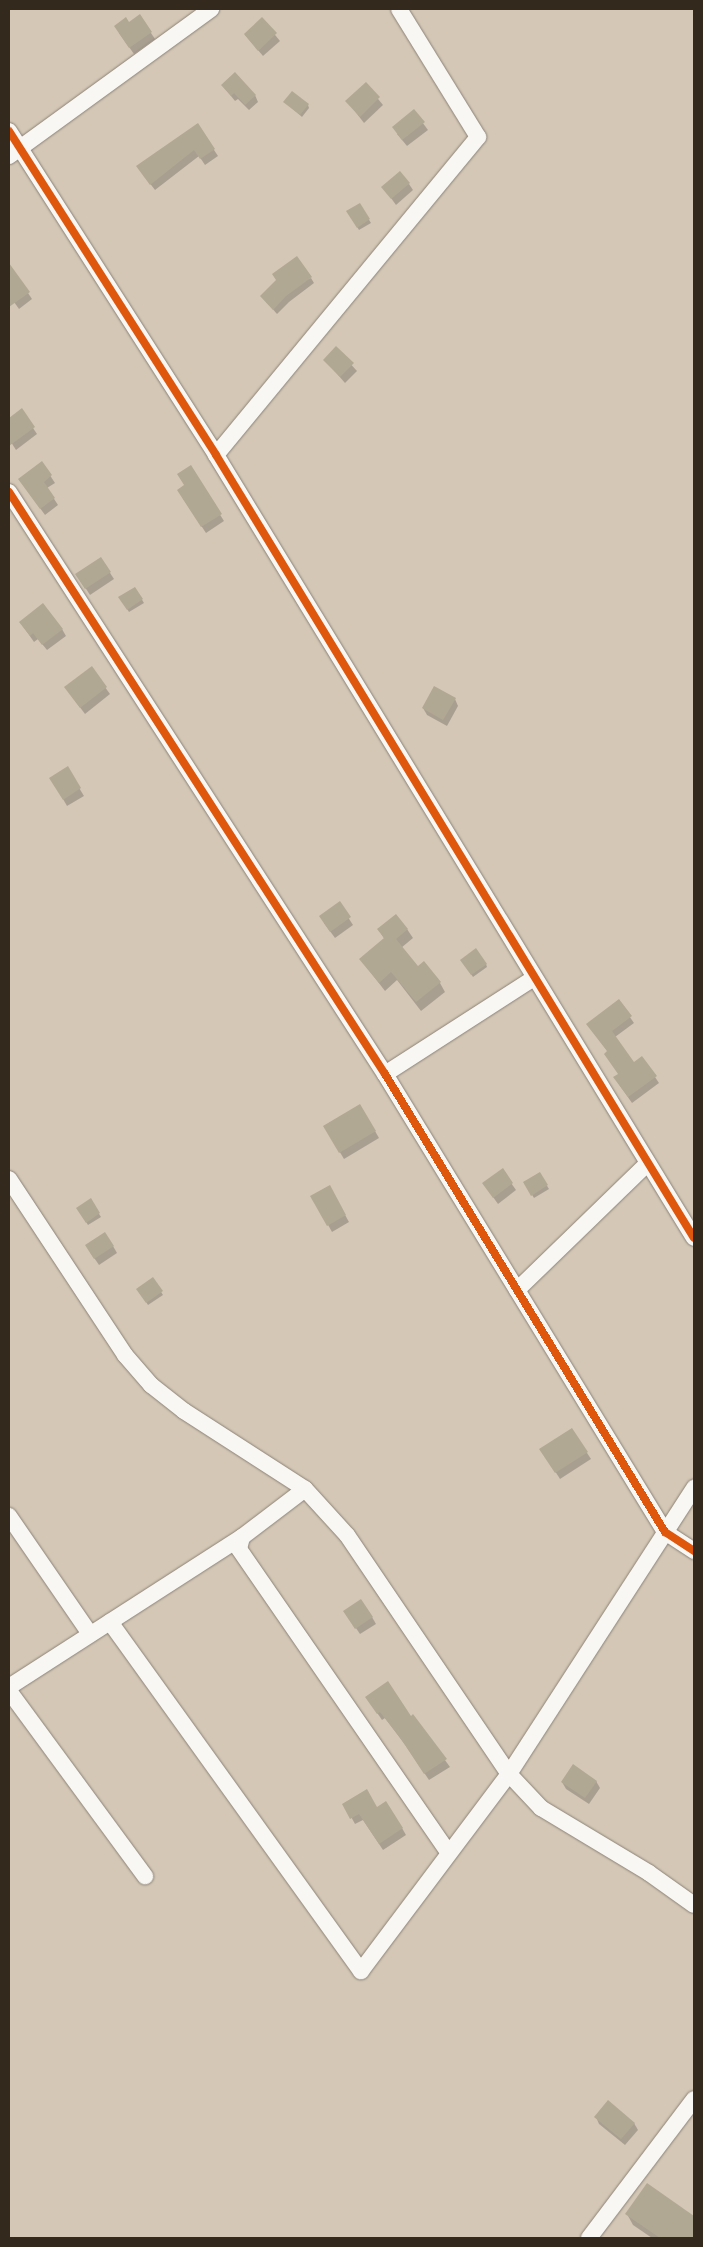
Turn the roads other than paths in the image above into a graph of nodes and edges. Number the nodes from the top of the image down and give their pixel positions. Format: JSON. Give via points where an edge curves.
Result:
{"nodes":[{"id":1,"x":211,"y":9,"type":"edge"},
{"id":2,"x":399,"y":9,"type":"edge"},
{"id":3,"x":9,"y":132,"type":"edge"},
{"id":4,"x":14,"y":152,"type":"edge"},
{"id":5,"x":216,"y":455,"type":"junction"},
{"id":6,"x":9,"y":492,"type":"edge"},
{"id":7,"x":534,"y":978,"type":"junction"},
{"id":8,"x":385,"y":1074,"type":"junction"},
{"id":9,"x":648,"y":1163,"type":"junction"},
{"id":10,"x":9,"y":1179,"type":"edge"},
{"id":11,"x":694,"y":1238,"type":"edge"},
{"id":12,"x":517,"y":1290,"type":"junction"},
{"id":13,"x":694,"y":1488,"type":"edge"},
{"id":14,"x":306,"y":1489,"type":"junction"},
{"id":15,"x":9,"y":1516,"type":"edge"},
{"id":16,"x":665,"y":1532,"type":"junction"},
{"id":17,"x":242,"y":1537,"type":"junction"},
{"id":18,"x":694,"y":1551,"type":"edge"},
{"id":19,"x":110,"y":1622,"type":"junction"},
{"id":20,"x":90,"y":1634,"type":"junction"},
{"id":21,"x":9,"y":1687,"type":"edge"},
{"id":22,"x":9,"y":1691,"type":"edge"},
{"id":23,"x":509,"y":1774,"type":"junction"},
{"id":24,"x":449,"y":1853,"type":"junction"},
{"id":25,"x":145,"y":1876,"type":"dead end"},
{"id":26,"x":694,"y":1905,"type":"edge"},
{"id":27,"x":694,"y":2099,"type":"edge"},
{"id":28,"x":589,"y":2238,"type":"edge"}],
"edges":[{"from":1,"to":4,"type":"street"},
{"from":2,"to":5,"type":"street","via":[[478,138]]},
{"from":3,"to":4,"type":"street"},
{"from":4,"to":5,"type":"street"},
{"from":5,"to":7,"type":"street"},
{"from":6,"to":8,"type":"street"},
{"from":7,"to":8,"type":"street"},
{"from":7,"to":9,"type":"street"},
{"from":8,"to":12,"type":"street"},
{"from":9,"to":11,"type":"street"},
{"from":9,"to":12,"type":"street"},
{"from":10,"to":14,"type":"street","via":[[125,1354],[151,1385],[184,1411]]},
{"from":12,"to":16,"type":"street"},
{"from":13,"to":16,"type":"street"},
{"from":14,"to":17,"type":"street"},
{"from":14,"to":23,"type":"street","via":[[347,1535]]},
{"from":15,"to":20,"type":"street"},
{"from":16,"to":18,"type":"street"},
{"from":16,"to":23,"type":"street"},
{"from":17,"to":19,"type":"street"},
{"from":17,"to":24,"type":"street","via":[[239,1549]]},
{"from":19,"to":20,"type":"street"},
{"from":19,"to":24,"type":"street","via":[[361,1971]]},
{"from":20,"to":21,"type":"street"},
{"from":22,"to":25,"type":"street"},
{"from":23,"to":24,"type":"street"},
{"from":23,"to":26,"type":"street","via":[[541,1808],[649,1873]]},
{"from":27,"to":28,"type":"street"}]}
